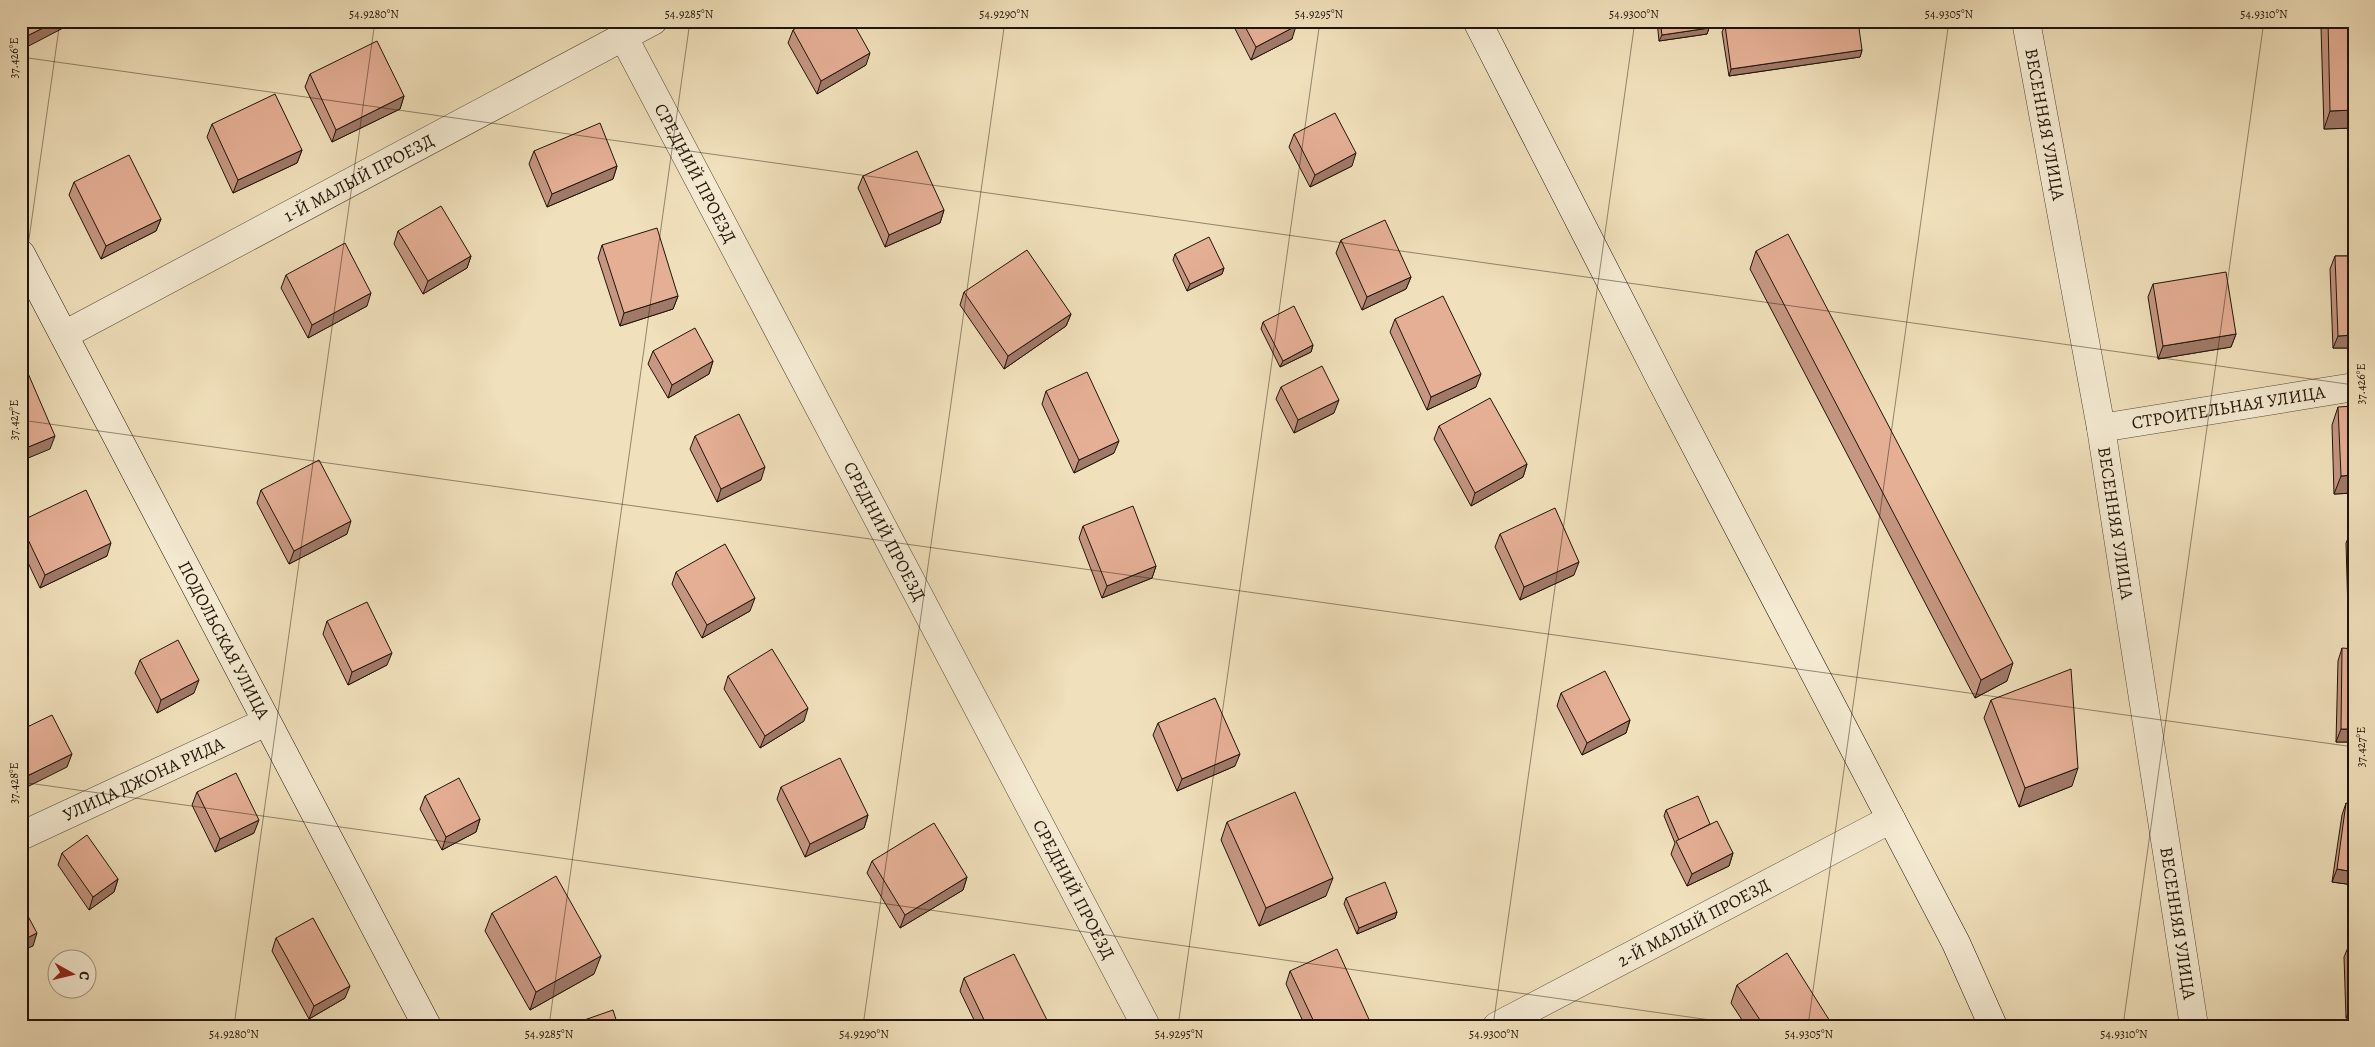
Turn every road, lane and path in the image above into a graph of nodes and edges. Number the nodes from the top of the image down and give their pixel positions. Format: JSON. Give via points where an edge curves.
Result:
{"nodes":[{"id":1,"x":653,"y":21,"type":"edge"},
{"id":2,"x":1477,"y":21,"type":"edge"},
{"id":3,"x":2026,"y":21,"type":"edge"},
{"id":4,"x":623,"y":36,"type":"junction"},
{"id":5,"x":21,"y":254,"type":"edge"},
{"id":6,"x":64,"y":335,"type":"junction"},
{"id":7,"x":2354,"y":387,"type":"edge"},
{"id":8,"x":2101,"y":428,"type":"junction"},
{"id":9,"x":266,"y":722,"type":"junction"},
{"id":10,"x":1892,"y":819,"type":"junction"},
{"id":11,"x":21,"y":836,"type":"edge"},
{"id":12,"x":427,"y":1026,"type":"edge"},
{"id":13,"x":1146,"y":1026,"type":"edge"},
{"id":14,"x":1498,"y":1026,"type":"edge"},
{"id":15,"x":1993,"y":1026,"type":"edge"},
{"id":16,"x":2194,"y":1026,"type":"edge"}],
"edges":[{"from":1,"to":4,"type":"street","name":"1-Й МАЛЫЙ ПРОЕЗД"},
{"from":2,"to":10,"type":"street"},
{"from":3,"to":8,"type":"street","name":"ВЕСЕННЯЯ УЛИЦА"},
{"from":4,"to":6,"type":"street","name":"1-Й МАЛЫЙ ПРОЕЗД"},
{"from":4,"to":13,"type":"street","name":"СРЕДНИЙ ПРОЕЗД"},
{"from":5,"to":6,"type":"street","name":"ПОДОЛЬСКАЯ УЛИЦА"},
{"from":6,"to":9,"type":"street","name":"ПОДОЛЬСКАЯ УЛИЦА"},
{"from":7,"to":8,"type":"street","name":"СТРОИТЕЛЬНАЯ УЛИЦА"},
{"from":8,"to":16,"type":"street","name":"ВЕСЕННЯЯ УЛИЦА"},
{"from":9,"to":11,"type":"street","name":"УЛИЦА ДЖОНА РИДА"},
{"from":9,"to":12,"type":"street","name":"ПОДОЛЬСКАЯ УЛИЦА"},
{"from":10,"to":14,"type":"street","name":"2-Й МАЛЫЙ ПРОЕЗД"},
{"from":10,"to":15,"type":"street","via":[[1956,942]]}]}
